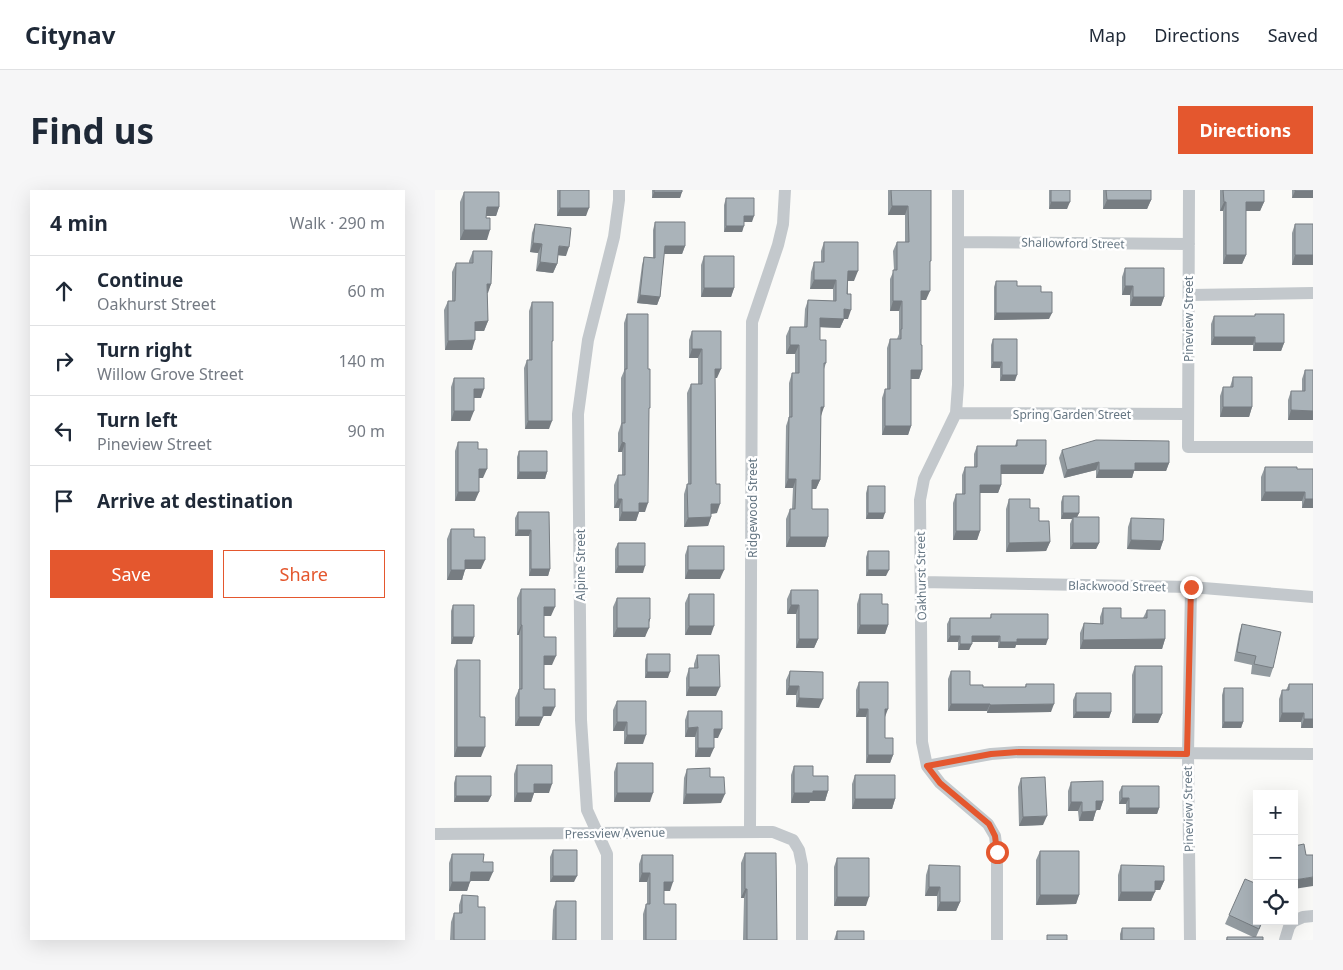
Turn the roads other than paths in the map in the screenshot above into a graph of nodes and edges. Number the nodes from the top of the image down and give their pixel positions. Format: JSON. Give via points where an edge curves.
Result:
{"nodes":[{"id":1,"x":619,"y":190,"type":"edge"},
{"id":2,"x":785,"y":190,"type":"edge"},
{"id":3,"x":958,"y":190,"type":"edge"},
{"id":4,"x":1189,"y":190,"type":"edge"},
{"id":5,"x":958,"y":242,"type":"junction"},
{"id":6,"x":1189,"y":244,"type":"junction"},
{"id":7,"x":1313,"y":293,"type":"edge"},
{"id":8,"x":1189,"y":295,"type":"junction"},
{"id":9,"x":957,"y":413,"type":"junction"},
{"id":10,"x":1188,"y":414,"type":"junction"},
{"id":11,"x":1313,"y":447,"type":"edge"},
{"id":12,"x":921,"y":582,"type":"junction"},
{"id":13,"x":1191,"y":587,"type":"junction"},
{"id":14,"x":1313,"y":597,"type":"edge"},
{"id":15,"x":1187,"y":754,"type":"junction"},
{"id":16,"x":1313,"y":754,"type":"edge"},
{"id":17,"x":927,"y":766,"type":"junction"},
{"id":18,"x":750,"y":831,"type":"junction"},
{"id":19,"x":435,"y":834,"type":"edge"},
{"id":20,"x":597,"y":834,"type":"junction"},
{"id":21,"x":1313,"y":916,"type":"edge"},
{"id":22,"x":1298,"y":919,"type":"edge"},
{"id":23,"x":1291,"y":925,"type":"edge"},
{"id":24,"x":607,"y":940,"type":"edge"},
{"id":25,"x":802,"y":940,"type":"edge"},
{"id":26,"x":997,"y":940,"type":"edge"},
{"id":27,"x":1190,"y":940,"type":"edge"},
{"id":28,"x":1285,"y":940,"type":"edge"}],
"edges":[{"from":1,"to":20,"type":"street","name":"Alpine Street","via":[[614,237],[587,340],[578,414],[581,720],[587,810]]},
{"from":2,"to":18,"type":"street","name":"Ridgewood Street","via":[[778,245],[753,322]]},
{"from":3,"to":5,"type":"street","name":"Oakhurst Street"},
{"from":4,"to":6,"type":"street","name":"Pineview Street"},
{"from":5,"to":6,"type":"street","name":"Shallowford Street"},
{"from":5,"to":9,"type":"street","name":"Oakhurst Street"},
{"from":6,"to":8,"type":"street","name":"Pineview Street"},
{"from":7,"to":8,"type":"street"},
{"from":8,"to":10,"type":"street","name":"Pineview Street"},
{"from":9,"to":10,"type":"street","name":"Spring Garden Street"},
{"from":9,"to":12,"type":"street","name":"Oakhurst Street","via":[[925,479],[919,500]]},
{"from":10,"to":11,"type":"street","name":"Pineview Street","via":[[1188,447]]},
{"from":12,"to":13,"type":"street","name":"Blackwood Street"},
{"from":12,"to":17,"type":"street","name":"Oakhurst Street","via":[[922,742]]},
{"from":13,"to":14,"type":"street","name":"Blackwood Street"},
{"from":13,"to":15,"type":"street","name":"Pineview Street"},
{"from":15,"to":16,"type":"street"},
{"from":15,"to":17,"type":"street","via":[[1019,752]]},
{"from":15,"to":27,"type":"street","name":"Pineview Street"},
{"from":17,"to":26,"type":"street","name":"Oakhurst Street","via":[[940,783],[989,824],[995,836]]},
{"from":18,"to":20,"type":"street","name":"Pressview Avenue"},
{"from":18,"to":25,"type":"street","name":"Pressview Avenue","via":[[773,832],[793,840],[799,850]]},
{"from":19,"to":20,"type":"street","name":"Pressview Avenue"},
{"from":20,"to":24,"type":"street","name":"Alpine Street","via":[[607,854]]},
{"from":21,"to":22,"type":"street"},
{"from":23,"to":28,"type":"street"}]}
